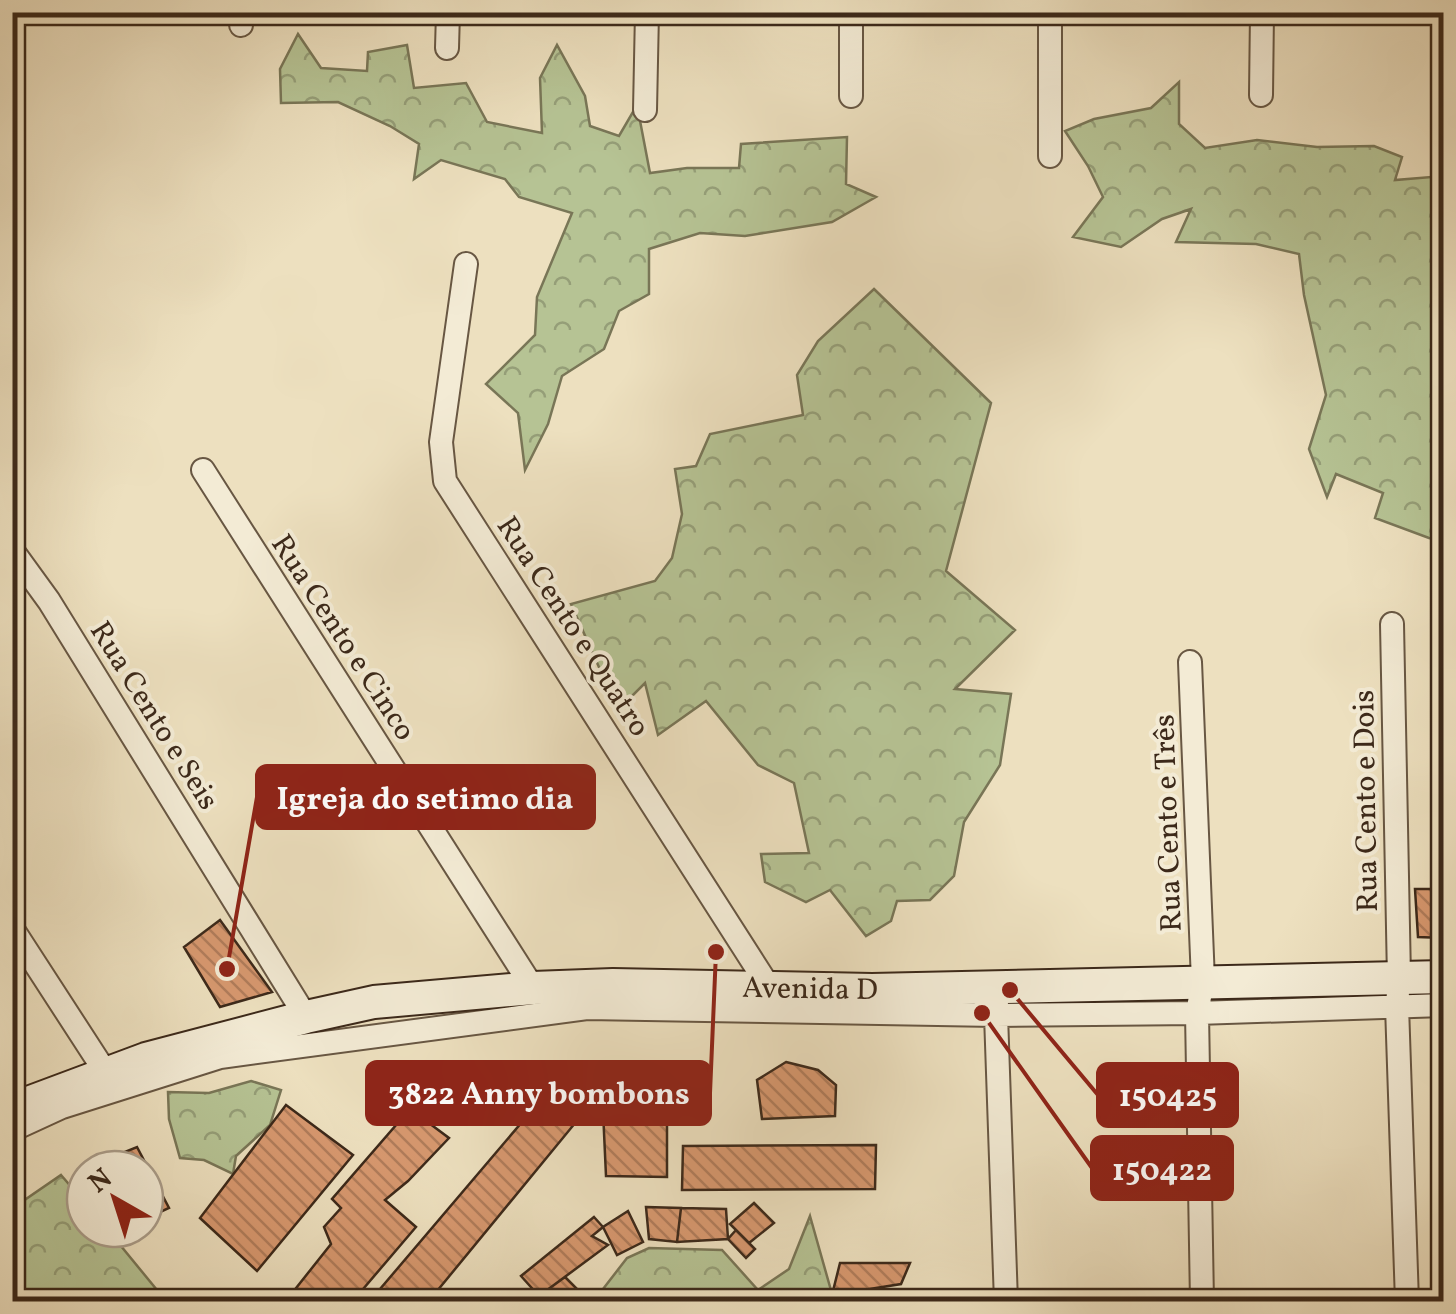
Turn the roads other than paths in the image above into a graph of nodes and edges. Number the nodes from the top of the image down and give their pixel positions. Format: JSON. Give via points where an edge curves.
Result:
{"nodes":[{"id":1,"x":448,"y":12,"type":"edge"},
{"id":2,"x":647,"y":12,"type":"edge"},
{"id":3,"x":851,"y":12,"type":"edge"},
{"id":4,"x":1050,"y":12,"type":"edge"},
{"id":5,"x":1262,"y":12,"type":"edge"},
{"id":6,"x":447,"y":48,"type":"dead end"},
{"id":7,"x":1260,"y":95,"type":"dead end"},
{"id":8,"x":852,"y":96,"type":"dead end"},
{"id":9,"x":645,"y":110,"type":"dead end"},
{"id":10,"x":1050,"y":156,"type":"dead end"},
{"id":11,"x":466,"y":264,"type":"dead end"},
{"id":12,"x":203,"y":470,"type":"dead end"},
{"id":13,"x":12,"y":550,"type":"edge"},
{"id":14,"x":1392,"y":624,"type":"dead end"},
{"id":15,"x":1190,"y":662,"type":"dead end"},
{"id":16,"x":12,"y":928,"type":"edge"},
{"id":17,"x":1444,"y":977,"type":"edge"},
{"id":18,"x":769,"y":987,"type":"junction"},
{"id":19,"x":533,"y":988,"type":"junction"},
{"id":20,"x":1398,"y":992,"type":"junction"},
{"id":21,"x":1200,"y":997,"type":"junction"},
{"id":22,"x":997,"y":1001,"type":"junction"},
{"id":23,"x":1444,"y":1006,"type":"edge"},
{"id":24,"x":306,"y":1016,"type":"junction"},
{"id":25,"x":106,"y":1073,"type":"junction"},
{"id":26,"x":12,"y":1109,"type":"edge"},
{"id":27,"x":12,"y":1130,"type":"edge"},
{"id":28,"x":1006,"y":1302,"type":"edge"},
{"id":29,"x":1202,"y":1302,"type":"edge"},
{"id":30,"x":1407,"y":1302,"type":"edge"}],
"edges":[{"from":1,"to":6,"type":"street"},
{"from":2,"to":9,"type":"street"},
{"from":3,"to":8,"type":"street"},
{"from":4,"to":10,"type":"street"},
{"from":5,"to":7,"type":"street"},
{"from":11,"to":18,"type":"street","name":"Rua Cento e Quatro","via":[[441,442],[446,481]]},
{"from":12,"to":19,"type":"street","name":"Rua Cento e Cinco"},
{"from":13,"to":24,"type":"street","name":"Rua Cento e Seis"},
{"from":14,"to":20,"type":"street","name":"Rua Cento e Dois"},
{"from":15,"to":21,"type":"street","name":"Rua Cento e Três"},
{"from":16,"to":25,"type":"street"},
{"from":17,"to":20,"type":"street","name":"Avenida D"},
{"from":18,"to":19,"type":"street","name":"Avenida D"},
{"from":18,"to":22,"type":"street","name":"Avenida D"},
{"from":19,"to":24,"type":"street","name":"Avenida D","via":[[374,1002]]},
{"from":20,"to":21,"type":"street","name":"Avenida D"},
{"from":20,"to":23,"type":"street","name":"Avenida D"},
{"from":20,"to":30,"type":"street","name":"Rua Cento e Dois"},
{"from":21,"to":22,"type":"street","name":"Avenida D"},
{"from":21,"to":29,"type":"street","name":"Rua Cento e Três"},
{"from":22,"to":27,"type":"street","name":"Avenida D","via":[[587,1008],[220,1057],[62,1107]]},
{"from":22,"to":28,"type":"street"},
{"from":24,"to":25,"type":"street","name":"Avenida D"},
{"from":25,"to":26,"type":"street","name":"Avenida D"}]}
